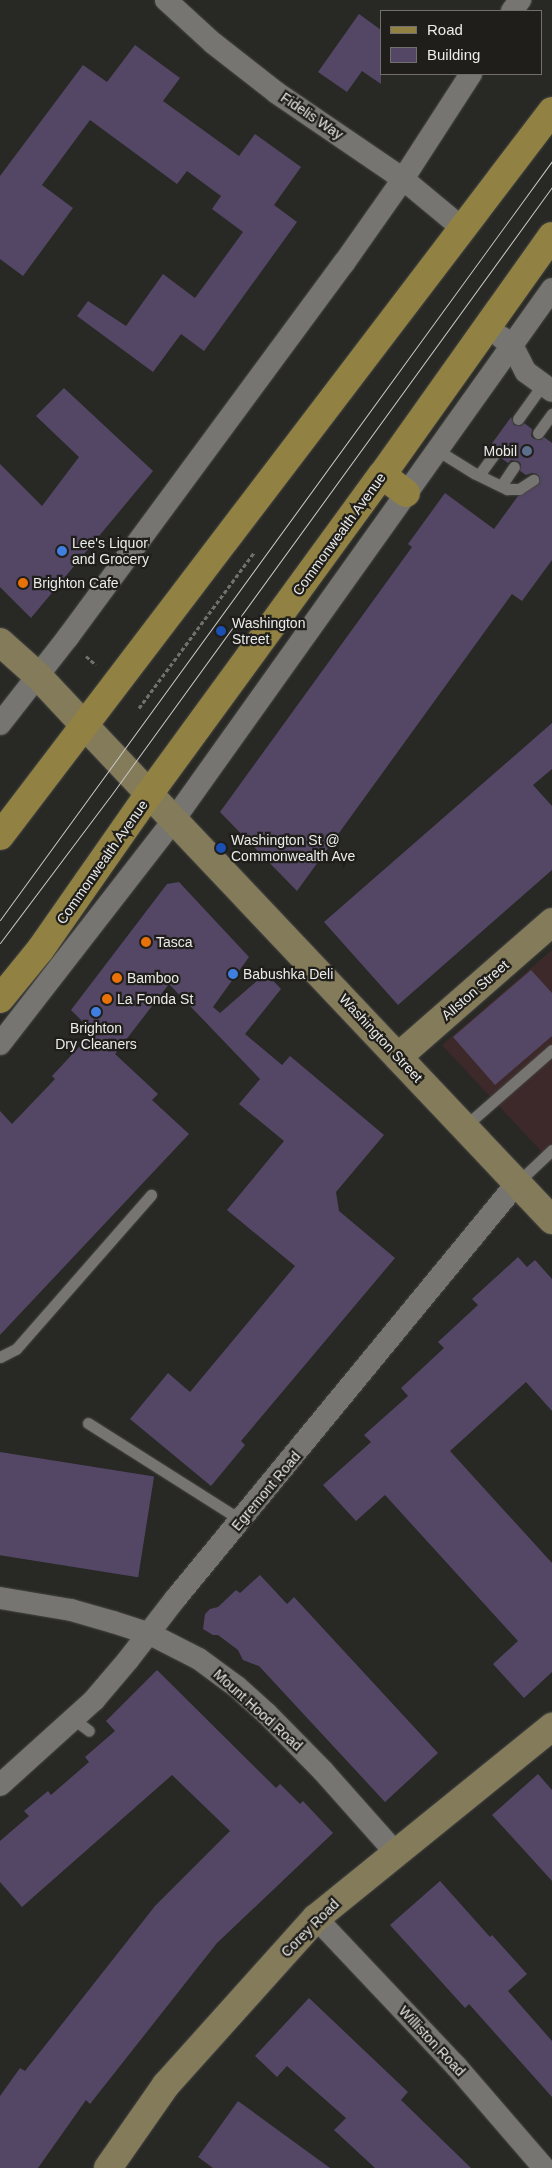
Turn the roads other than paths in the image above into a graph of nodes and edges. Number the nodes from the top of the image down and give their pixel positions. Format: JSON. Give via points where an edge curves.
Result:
{"nodes":[{"id":1,"x":166,"y":0,"type":"edge"},
{"id":2,"x":470,"y":75,"type":"edge"},
{"id":3,"x":552,"y":110,"type":"edge"},
{"id":4,"x":404,"y":179,"type":"junction"},
{"id":5,"x":462,"y":228,"type":"junction"},
{"id":6,"x":552,"y":236,"type":"edge"},
{"id":7,"x":552,"y":290,"type":"edge"},
{"id":8,"x":488,"y":327,"type":"junction"},
{"id":9,"x":512,"y":345,"type":"junction"},
{"id":10,"x":548,"y":388,"type":"edge"},
{"id":11,"x":552,"y":414,"type":"edge"},
{"id":12,"x":518,"y":419,"type":"dead end"},
{"id":13,"x":538,"y":433,"type":"dead end"},
{"id":14,"x":437,"y":450,"type":"junction"},
{"id":15,"x":494,"y":453,"type":"dead end"},
{"id":16,"x":514,"y":467,"type":"dead end"},
{"id":17,"x":382,"y":475,"type":"junction"},
{"id":18,"x":479,"y":476,"type":"junction"},
{"id":19,"x":533,"y":480,"type":"dead end"},
{"id":20,"x":501,"y":486,"type":"junction"},
{"id":21,"x":406,"y":493,"type":"junction"},
{"id":22,"x":0,"y":642,"type":"edge"},
{"id":23,"x":38,"y":676,"type":"junction"},
{"id":24,"x":0,"y":724,"type":"edge"},
{"id":25,"x":85,"y":726,"type":"junction"},
{"id":26,"x":149,"y":794,"type":"junction"},
{"id":27,"x":173,"y":820,"type":"junction"},
{"id":28,"x":0,"y":836,"type":"edge"},
{"id":29,"x":552,"y":922,"type":"edge"},
{"id":30,"x":0,"y":999,"type":"edge"},
{"id":31,"x":0,"y":1044,"type":"edge"},
{"id":32,"x":552,"y":1050,"type":"edge"},
{"id":33,"x":398,"y":1058,"type":"junction"},
{"id":34,"x":464,"y":1127,"type":"junction"},
{"id":35,"x":552,"y":1150,"type":"edge"},
{"id":36,"x":517,"y":1183,"type":"junction"},
{"id":37,"x":151,"y":1195,"type":"dead end"},
{"id":38,"x":552,"y":1220,"type":"edge"},
{"id":39,"x":0,"y":1357,"type":"edge"},
{"id":40,"x":88,"y":1422,"type":"dead end"},
{"id":41,"x":241,"y":1520,"type":"junction"},
{"id":42,"x":0,"y":1598,"type":"edge"},
{"id":43,"x":150,"y":1634,"type":"junction"},
{"id":44,"x":552,"y":1727,"type":"edge"},
{"id":45,"x":0,"y":1785,"type":"edge"},
{"id":46,"x":396,"y":1852,"type":"junction"},
{"id":47,"x":316,"y":1918,"type":"junction"},
{"id":48,"x":108,"y":2168,"type":"edge"},
{"id":49,"x":544,"y":2168,"type":"edge"}],
"edges":[{"from":1,"to":4,"type":"street","name":"Fidelis Way","via":[[213,43],[278,93]]},
{"from":2,"to":4,"type":"street"},
{"from":3,"to":5,"type":"main road"},
{"from":4,"to":5,"type":"street","name":"Fidelis Way"},
{"from":4,"to":23,"type":"street"},
{"from":5,"to":25,"type":"main road"},
{"from":6,"to":8,"type":"main road","name":"Commonwealth Avenue"},
{"from":7,"to":9,"type":"street","name":"Commonwealth Avenue"},
{"from":8,"to":9,"type":"street"},
{"from":8,"to":17,"type":"main road","name":"Commonwealth Avenue"},
{"from":9,"to":10,"type":"street","via":[[526,372]]},
{"from":9,"to":14,"type":"street","name":"Commonwealth Avenue"},
{"from":10,"to":12,"type":"lane"},
{"from":11,"to":13,"type":"lane"},
{"from":14,"to":18,"type":"lane"},
{"from":14,"to":21,"type":"street","name":"Commonwealth Avenue"},
{"from":15,"to":18,"type":"lane"},
{"from":16,"to":20,"type":"lane"},
{"from":17,"to":21,"type":"main road"},
{"from":17,"to":26,"type":"main road","name":"Commonwealth Avenue"},
{"from":18,"to":20,"type":"lane"},
{"from":19,"to":20,"type":"lane","via":[[519,489]]},
{"from":21,"to":27,"type":"street","name":"Commonwealth Avenue"},
{"from":22,"to":23,"type":"street","name":"Washington Street"},
{"from":23,"to":24,"type":"street"},
{"from":23,"to":25,"type":"street","name":"Washington Street"},
{"from":25,"to":26,"type":"street","name":"Washington Street"},
{"from":25,"to":28,"type":"main road"},
{"from":26,"to":27,"type":"street","name":"Washington Street"},
{"from":26,"to":30,"type":"main road","name":"Commonwealth Avenue","via":[[40,950]]},
{"from":27,"to":31,"type":"street","name":"Commonwealth Avenue"},
{"from":27,"to":33,"type":"street","name":"Washington Street"},
{"from":29,"to":33,"type":"street","name":"Allston Street"},
{"from":32,"to":34,"type":"lane"},
{"from":33,"to":34,"type":"street","name":"Washington Street"},
{"from":34,"to":36,"type":"street","name":"Washington Street"},
{"from":35,"to":36,"type":"lane"},
{"from":36,"to":38,"type":"street","name":"Washington Street"},
{"from":36,"to":41,"type":"street","name":"Egremont Road"},
{"from":37,"to":39,"type":"lane","via":[[16,1349]]},
{"from":40,"to":41,"type":"lane"},
{"from":41,"to":43,"type":"street","name":"Egremont Road"},
{"from":42,"to":43,"type":"street","name":"Mount Hood Road","via":[[71,1610]]},
{"from":43,"to":45,"type":"street","name":"Egremont Road","via":[[94,1700],[80,1725]]},
{"from":43,"to":46,"type":"street","name":"Mount Hood Road","via":[[199,1659],[237,1687],[323,1772]]},
{"from":44,"to":46,"type":"street","name":"Corey Road"},
{"from":46,"to":47,"type":"street","name":"Corey Road"},
{"from":47,"to":48,"type":"street","name":"Corey Road","via":[[166,2085]]},
{"from":47,"to":49,"type":"street","name":"Williston Road","via":[[456,2066]]}]}
